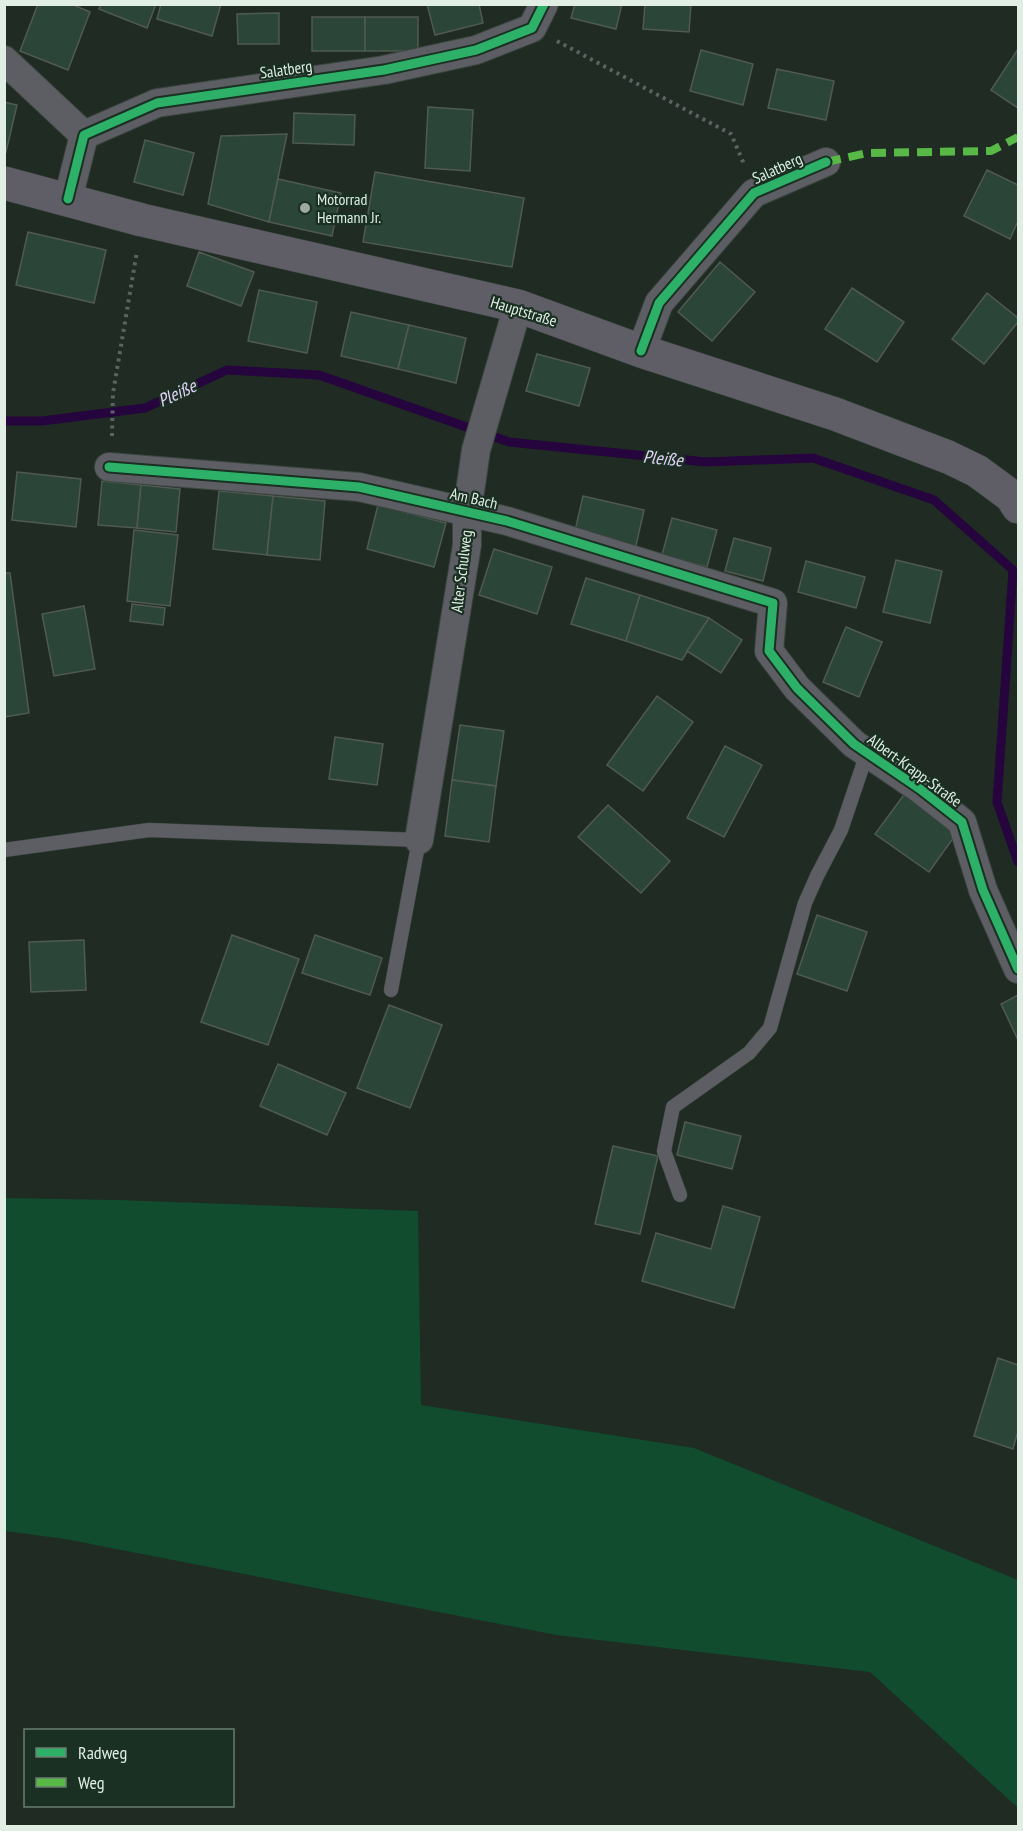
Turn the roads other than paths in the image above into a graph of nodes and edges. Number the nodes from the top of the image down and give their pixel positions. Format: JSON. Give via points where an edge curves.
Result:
{"nodes":[{"id":1,"x":538,"y":16,"type":"edge"},
{"id":2,"x":4,"y":60,"type":"edge"},
{"id":3,"x":84,"y":135,"type":"junction"},
{"id":4,"x":826,"y":162,"type":"dead end"},
{"id":5,"x":4,"y":183,"type":"edge"},
{"id":6,"x":69,"y":199,"type":"junction"},
{"id":7,"x":518,"y":306,"type":"junction"},
{"id":8,"x":641,"y":351,"type":"junction"},
{"id":9,"x":110,"y":467,"type":"dead end"},
{"id":10,"x":1018,"y":507,"type":"edge"},
{"id":11,"x":467,"y":512,"type":"junction"},
{"id":12,"x":769,"y":651,"type":"joint"},
{"id":13,"x":867,"y":753,"type":"junction"},
{"id":14,"x":418,"y":840,"type":"junction"},
{"id":15,"x":4,"y":850,"type":"edge"},
{"id":16,"x":1018,"y":969,"type":"edge"},
{"id":17,"x":391,"y":990,"type":"dead end"},
{"id":18,"x":680,"y":1195,"type":"dead end"}],
"edges":[{"from":1,"to":3,"type":"street","name":"Salatberg","via":[[476,50],[384,70],[157,103]]},
{"from":2,"to":3,"type":"street"},
{"from":3,"to":6,"type":"street"},
{"from":4,"to":8,"type":"street","name":"Salatberg","via":[[754,193],[659,303]]},
{"from":5,"to":6,"type":"main road","name":"Hauptstraße"},
{"from":6,"to":7,"type":"main road","name":"Hauptstraße","via":[[142,220]]},
{"from":7,"to":8,"type":"main road","name":"Hauptstraße"},
{"from":7,"to":11,"type":"street","name":"Alter Schulweg","via":[[476,450]]},
{"from":8,"to":10,"type":"main road","name":"Hauptstraße","via":[[835,414],[948,457],[977,471],[1011,496]]},
{"from":9,"to":11,"type":"street","name":"Am Bach","via":[[359,487]]},
{"from":11,"to":12,"type":"street","name":"Am Bach","via":[[772,603]]},
{"from":11,"to":14,"type":"street","name":"Alter Schulweg","via":[[467,545]]},
{"from":12,"to":13,"type":"street","name":"Albert-Krapp-Straße","via":[[797,688]]},
{"from":13,"to":16,"type":"street","name":"Albert-Krapp-Straße","via":[[962,822],[983,890]]},
{"from":13,"to":18,"type":"lane","via":[[841,830],[805,903],[771,1028],[749,1053],[672,1107],[664,1151]]},
{"from":14,"to":15,"type":"lane","via":[[149,830]]},
{"from":14,"to":17,"type":"lane"}]}
